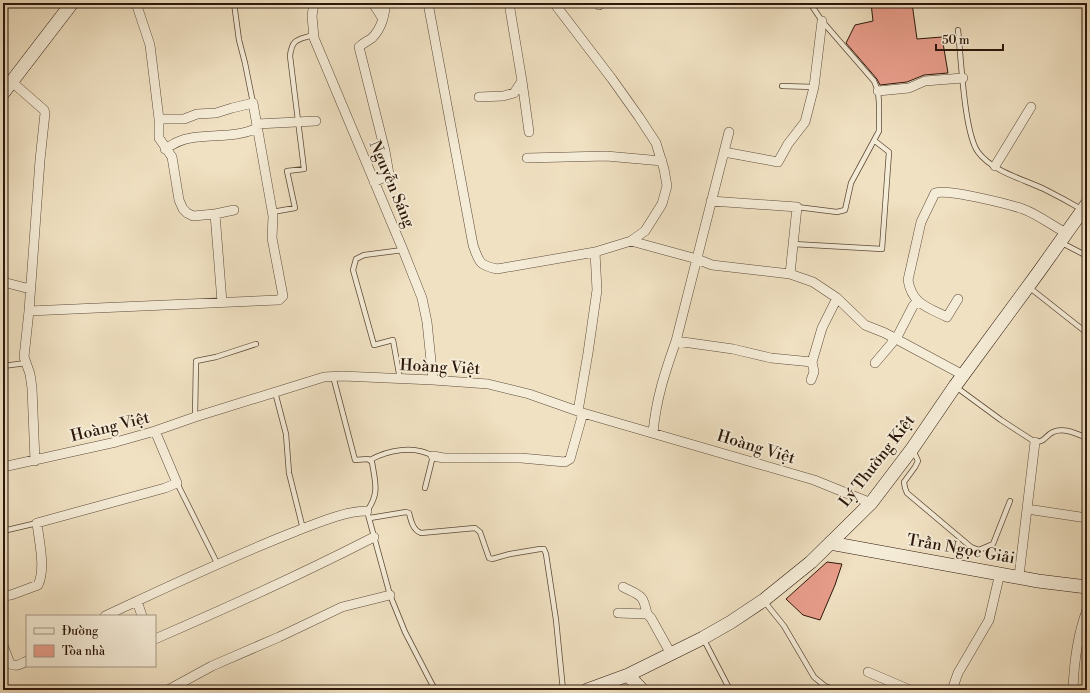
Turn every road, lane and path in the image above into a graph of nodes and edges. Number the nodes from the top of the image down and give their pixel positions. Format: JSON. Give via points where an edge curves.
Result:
{"nodes":[{"id":1,"x":72,"y":3,"type":"edge"},
{"id":2,"x":136,"y":3,"type":"edge"},
{"id":3,"x":234,"y":3,"type":"edge"},
{"id":4,"x":314,"y":3,"type":"edge"},
{"id":5,"x":373,"y":3,"type":"edge"},
{"id":6,"x":386,"y":3,"type":"edge"},
{"id":7,"x":428,"y":3,"type":"edge"},
{"id":8,"x":509,"y":3,"type":"edge"},
{"id":9,"x":554,"y":3,"type":"edge"},
{"id":10,"x":810,"y":3,"type":"edge"},
{"id":11,"x":383,"y":19,"type":"junction"},
{"id":12,"x":822,"y":20,"type":"junction"},
{"id":13,"x":958,"y":30,"type":"dead end"},
{"id":14,"x":313,"y":35,"type":"junction"},
{"id":15,"x":963,"y":78,"type":"junction"},
{"id":16,"x":522,"y":81,"type":"junction"},
{"id":17,"x":12,"y":82,"type":"junction"},
{"id":18,"x":782,"y":86,"type":"dead end"},
{"id":19,"x":814,"y":87,"type":"junction"},
{"id":20,"x":878,"y":91,"type":"junction"},
{"id":21,"x":3,"y":93,"type":"edge"},
{"id":22,"x":479,"y":97,"type":"dead end"},
{"id":23,"x":253,"y":103,"type":"junction"},
{"id":24,"x":1031,"y":107,"type":"dead end"},
{"id":25,"x":159,"y":119,"type":"junction"},
{"id":26,"x":316,"y":121,"type":"dead end"},
{"id":27,"x":298,"y":122,"type":"junction"},
{"id":28,"x":257,"y":126,"type":"junction"},
{"id":29,"x":529,"y":132,"type":"dead end"},
{"id":30,"x":729,"y":132,"type":"dead end"},
{"id":31,"x":874,"y":141,"type":"junction"},
{"id":32,"x":166,"y":149,"type":"junction"},
{"id":33,"x":724,"y":152,"type":"junction"},
{"id":34,"x":527,"y":158,"type":"dead end"},
{"id":35,"x":662,"y":161,"type":"junction"},
{"id":36,"x":995,"y":166,"type":"junction"},
{"id":37,"x":374,"y":182,"type":"junction"},
{"id":38,"x":711,"y":201,"type":"junction"},
{"id":39,"x":797,"y":207,"type":"junction"},
{"id":40,"x":1085,"y":207,"type":"edge"},
{"id":41,"x":234,"y":210,"type":"dead end"},
{"id":42,"x":272,"y":212,"type":"junction"},
{"id":43,"x":215,"y":214,"type":"junction"},
{"id":44,"x":1063,"y":238,"type":"junction"},
{"id":45,"x":631,"y":241,"type":"junction"},
{"id":46,"x":793,"y":244,"type":"junction"},
{"id":47,"x":403,"y":250,"type":"junction"},
{"id":48,"x":595,"y":252,"type":"junction"},
{"id":49,"x":1087,"y":256,"type":"edge"},
{"id":50,"x":696,"y":259,"type":"junction"},
{"id":51,"x":790,"y":274,"type":"junction"},
{"id":52,"x":3,"y":282,"type":"edge"},
{"id":53,"x":1028,"y":287,"type":"junction"},
{"id":54,"x":30,"y":289,"type":"junction"},
{"id":55,"x":837,"y":298,"type":"junction"},
{"id":56,"x":958,"y":299,"type":"dead end"},
{"id":57,"x":222,"y":302,"type":"junction"},
{"id":58,"x":917,"y":302,"type":"junction"},
{"id":59,"x":29,"y":311,"type":"junction"},
{"id":60,"x":1087,"y":332,"type":"edge"},
{"id":61,"x":894,"y":339,"type":"junction"},
{"id":62,"x":676,"y":341,"type":"junction"},
{"id":63,"x":256,"y":344,"type":"dead end"},
{"id":64,"x":812,"y":362,"type":"junction"},
{"id":65,"x":26,"y":363,"type":"junction"},
{"id":66,"x":875,"y":363,"type":"dead end"},
{"id":67,"x":3,"y":366,"type":"edge"},
{"id":68,"x":963,"y":375,"type":"junction"},
{"id":69,"x":333,"y":376,"type":"junction"},
{"id":70,"x":400,"y":379,"type":"junction"},
{"id":71,"x":433,"y":380,"type":"junction"},
{"id":72,"x":811,"y":380,"type":"dead end"},
{"id":73,"x":955,"y":386,"type":"junction"},
{"id":74,"x":275,"y":392,"type":"junction"},
{"id":75,"x":581,"y":412,"type":"junction"},
{"id":76,"x":195,"y":417,"type":"junction"},
{"id":77,"x":155,"y":431,"type":"junction"},
{"id":78,"x":653,"y":433,"type":"junction"},
{"id":79,"x":1087,"y":438,"type":"edge"},
{"id":80,"x":1035,"y":442,"type":"junction"},
{"id":81,"x":912,"y":448,"type":"junction"},
{"id":82,"x":433,"y":456,"type":"junction"},
{"id":83,"x":370,"y":460,"type":"junction"},
{"id":84,"x":35,"y":461,"type":"junction"},
{"id":85,"x":3,"y":467,"type":"edge"},
{"id":86,"x":177,"y":482,"type":"junction"},
{"id":87,"x":425,"y":488,"type":"dead end"},
{"id":88,"x":1010,"y":501,"type":"dead end"},
{"id":89,"x":871,"y":503,"type":"junction"},
{"id":90,"x":1027,"y":509,"type":"junction"},
{"id":91,"x":368,"y":514,"type":"junction"},
{"id":92,"x":3,"y":516,"type":"edge"},
{"id":93,"x":1087,"y":518,"type":"edge"},
{"id":94,"x":37,"y":523,"type":"junction"},
{"id":95,"x":303,"y":529,"type":"junction"},
{"id":96,"x":4,"y":530,"type":"edge"},
{"id":97,"x":374,"y":537,"type":"junction"},
{"id":98,"x":830,"y":542,"type":"junction"},
{"id":99,"x":217,"y":563,"type":"junction"},
{"id":100,"x":1000,"y":573,"type":"junction"},
{"id":101,"x":1019,"y":576,"type":"junction"},
{"id":102,"x":623,"y":587,"type":"dead end"},
{"id":103,"x":1087,"y":587,"type":"edge"},
{"id":104,"x":390,"y":595,"type":"junction"},
{"id":105,"x":3,"y":596,"type":"edge"},
{"id":106,"x":764,"y":600,"type":"junction"},
{"id":107,"x":137,"y":601,"type":"junction"},
{"id":108,"x":1087,"y":610,"type":"edge"},
{"id":109,"x":618,"y":613,"type":"dead end"},
{"id":110,"x":647,"y":614,"type":"junction"},
{"id":111,"x":107,"y":615,"type":"edge"},
{"id":112,"x":142,"y":615,"type":"edge"},
{"id":113,"x":703,"y":638,"type":"junction"},
{"id":114,"x":156,"y":639,"type":"edge"},
{"id":115,"x":3,"y":645,"type":"edge"},
{"id":116,"x":671,"y":654,"type":"junction"},
{"id":117,"x":26,"y":662,"type":"edge"},
{"id":118,"x":868,"y":672,"type":"dead end"},
{"id":119,"x":628,"y":675,"type":"junction"},
{"id":120,"x":168,"y":690,"type":"edge"},
{"id":121,"x":435,"y":690,"type":"edge"},
{"id":122,"x":563,"y":690,"type":"edge"},
{"id":123,"x":587,"y":690,"type":"edge"},
{"id":124,"x":642,"y":690,"type":"edge"},
{"id":125,"x":730,"y":690,"type":"edge"},
{"id":126,"x":835,"y":690,"type":"edge"},
{"id":127,"x":910,"y":690,"type":"edge"},
{"id":128,"x":952,"y":690,"type":"edge"},
{"id":129,"x":1073,"y":690,"type":"edge"}],
"edges":[{"from":1,"to":17,"type":"street"},
{"from":2,"to":25,"type":"street","via":[[150,45]]},
{"from":3,"to":23,"type":"lane"},
{"from":4,"to":14,"type":"street","name":"Nguyễn Sáng"},
{"from":5,"to":11,"type":"street"},
{"from":6,"to":11,"type":"street"},
{"from":7,"to":48,"type":"street","via":[[477,257],[484,266],[498,269]]},
{"from":8,"to":16,"type":"street"},
{"from":9,"to":35,"type":"street","via":[[639,117],[656,142]]},
{"from":10,"to":12,"type":"lane"},
{"from":11,"to":37,"type":"street","via":[[378,30],[359,47],[388,170],[387,176]]},
{"from":12,"to":19,"type":"street"},
{"from":12,"to":20,"type":"lane","via":[[874,81]]},
{"from":13,"to":15,"type":"lane"},
{"from":14,"to":27,"type":"lane","via":[[295,41],[291,46]]},
{"from":14,"to":37,"type":"street","name":"Nguyễn Sáng"},
{"from":15,"to":20,"type":"street"},
{"from":15,"to":36,"type":"lane","via":[[974,145],[979,153]]},
{"from":16,"to":22,"type":"street","via":[[514,93]]},
{"from":16,"to":29,"type":"street"},
{"from":17,"to":21,"type":"street"},
{"from":17,"to":54,"type":"street","via":[[45,113]]},
{"from":18,"to":19,"type":"lane"},
{"from":19,"to":33,"type":"street","via":[[805,122],[778,162]]},
{"from":20,"to":31,"type":"lane","via":[[880,125]]},
{"from":23,"to":25,"type":"street","via":[[184,119]]},
{"from":23,"to":28,"type":"street"},
{"from":24,"to":36,"type":"street"},
{"from":25,"to":32,"type":"street","via":[[158,138]]},
{"from":26,"to":27,"type":"street"},
{"from":27,"to":28,"type":"street"},
{"from":27,"to":42,"type":"lane","via":[[304,169],[288,171],[295,208]]},
{"from":28,"to":32,"type":"street","via":[[248,132],[191,138]]},
{"from":28,"to":42,"type":"street"},
{"from":30,"to":33,"type":"street"},
{"from":31,"to":39,"type":"lane","via":[[851,183],[845,210],[837,212]]},
{"from":31,"to":46,"type":"lane","via":[[889,152],[882,249]]},
{"from":32,"to":43,"type":"street","via":[[172,157],[179,200],[186,213],[193,216]]},
{"from":33,"to":38,"type":"street"},
{"from":34,"to":35,"type":"street","via":[[606,156]]},
{"from":35,"to":45,"type":"street","via":[[667,186],[662,204],[645,231]]},
{"from":36,"to":40,"type":"lane"},
{"from":37,"to":47,"type":"street","name":"Nguyễn Sáng"},
{"from":38,"to":39,"type":"street"},
{"from":38,"to":50,"type":"street"},
{"from":39,"to":46,"type":"street"},
{"from":40,"to":44,"type":"street","name":"Lý Thường Kiệt"},
{"from":41,"to":43,"type":"street"},
{"from":42,"to":57,"type":"street","via":[[272,238],[283,296],[279,300]]},
{"from":43,"to":57,"type":"street"},
{"from":44,"to":49,"type":"lane"},
{"from":44,"to":53,"type":"street","name":"Lý Thường Kiệt"},
{"from":44,"to":58,"type":"street","via":[[1024,210],[993,201],[945,192],[935,193],[921,222],[908,280],[909,288]]},
{"from":45,"to":48,"type":"street"},
{"from":45,"to":50,"type":"street"},
{"from":46,"to":51,"type":"street"},
{"from":47,"to":70,"type":"lane","via":[[364,255],[356,259],[353,270],[374,345],[393,340]]},
{"from":47,"to":71,"type":"street","name":"Nguyễn Sáng","via":[[422,298]]},
{"from":48,"to":75,"type":"street","via":[[597,290]]},
{"from":50,"to":51,"type":"street","via":[[712,265]]},
{"from":50,"to":62,"type":"street"},
{"from":51,"to":55,"type":"street","via":[[813,282]]},
{"from":52,"to":54,"type":"street"},
{"from":53,"to":60,"type":"lane"},
{"from":53,"to":68,"type":"street","name":"Lý Thường Kiệt"},
{"from":54,"to":59,"type":"street"},
{"from":55,"to":61,"type":"street","via":[[865,325]]},
{"from":55,"to":64,"type":"street","via":[[825,320]]},
{"from":56,"to":58,"type":"street","via":[[947,317]]},
{"from":57,"to":59,"type":"street"},
{"from":58,"to":61,"type":"street"},
{"from":59,"to":65,"type":"street","via":[[24,357]]},
{"from":61,"to":66,"type":"street"},
{"from":61,"to":68,"type":"street"},
{"from":62,"to":64,"type":"street","via":[[733,349],[767,358]]},
{"from":62,"to":78,"type":"street","via":[[657,402]]},
{"from":63,"to":76,"type":"lane","via":[[196,361]]},
{"from":64,"to":72,"type":"street","via":[[814,372]]},
{"from":65,"to":67,"type":"lane"},
{"from":65,"to":84,"type":"street","via":[[32,388]]},
{"from":68,"to":73,"type":"street","name":"Lý Thường Kiệt"},
{"from":69,"to":70,"type":"street","name":"Hoàng Việt"},
{"from":69,"to":74,"type":"street","name":"Hoàng Việt"},
{"from":69,"to":83,"type":"lane","via":[[355,460]]},
{"from":70,"to":71,"type":"street","name":"Hoàng Việt"},
{"from":71,"to":75,"type":"street","name":"Hoàng Việt","via":[[488,384],[529,394]]},
{"from":73,"to":80,"type":"lane"},
{"from":73,"to":81,"type":"street","name":"Lý Thường Kiệt"},
{"from":74,"to":76,"type":"street","name":"Hoàng Việt"},
{"from":74,"to":95,"type":"lane","via":[[286,434],[289,473]]},
{"from":75,"to":78,"type":"street","name":"Hoàng Việt"},
{"from":75,"to":82,"type":"street","via":[[570,459],[566,462]]},
{"from":76,"to":77,"type":"street","name":"Hoàng Việt"},
{"from":77,"to":84,"type":"street","name":"Hoàng Việt"},
{"from":77,"to":86,"type":"street"},
{"from":78,"to":89,"type":"street","name":"Hoàng Việt","via":[[814,480]]},
{"from":79,"to":80,"type":"lane","via":[[1059,430],[1041,442]]},
{"from":80,"to":90,"type":"street"},
{"from":81,"to":88,"type":"lane","via":[[918,461],[904,482],[907,493],[971,547],[979,550],[993,544]]},
{"from":81,"to":89,"type":"street","name":"Lý Thường Kiệt"},
{"from":82,"to":83,"type":"lane","via":[[425,452],[406,450],[381,454]]},
{"from":82,"to":87,"type":"lane"},
{"from":83,"to":91,"type":"lane","via":[[376,491]]},
{"from":84,"to":85,"type":"street","name":"Hoàng Việt"},
{"from":86,"to":94,"type":"street","via":[[165,488]]},
{"from":86,"to":99,"type":"lane"},
{"from":89,"to":98,"type":"street","name":"Lý Thường Kiệt"},
{"from":90,"to":93,"type":"street"},
{"from":90,"to":101,"type":"street"},
{"from":91,"to":95,"type":"street","via":[[359,511]]},
{"from":91,"to":97,"type":"lane"},
{"from":91,"to":122,"type":"lane","via":[[409,513],[413,527],[421,534],[478,529],[489,558],[492,559],[544,549],[556,620]]},
{"from":92,"to":96,"type":"lane"},
{"from":94,"to":96,"type":"lane"},
{"from":94,"to":105,"type":"street","via":[[42,571],[39,583]]},
{"from":95,"to":99,"type":"street"},
{"from":97,"to":104,"type":"lane"},
{"from":97,"to":114,"type":"street","via":[[243,601]]},
{"from":98,"to":100,"type":"street","name":"Trần Ngọc Giải"},
{"from":98,"to":106,"type":"street","name":"Lý Thường Kiệt","via":[[811,562]]},
{"from":99,"to":107,"type":"street"},
{"from":100,"to":101,"type":"street","name":"Trần Ngọc Giải"},
{"from":100,"to":128,"type":"street","via":[[989,620],[958,674]]},
{"from":101,"to":103,"type":"street","name":"Trần Ngọc Giải"},
{"from":102,"to":110,"type":"street","via":[[641,596]]},
{"from":104,"to":120,"type":"street","via":[[342,607],[212,666]]},
{"from":104,"to":121,"type":"lane","via":[[405,632]]},
{"from":106,"to":113,"type":"street","name":"Lý Thường Kiệt"},
{"from":106,"to":126,"type":"lane","via":[[784,626],[814,677]]},
{"from":107,"to":111,"type":"street"},
{"from":107,"to":112,"type":"street"},
{"from":108,"to":129,"type":"street","via":[[1080,628]]},
{"from":109,"to":110,"type":"street"},
{"from":110,"to":116,"type":"street"},
{"from":113,"to":116,"type":"street","name":"Lý Thường Kiệt"},
{"from":113,"to":125,"type":"lane"},
{"from":115,"to":117,"type":"street","via":[[10,664],[18,666]]},
{"from":116,"to":119,"type":"street","name":"Lý Thường Kiệt"},
{"from":118,"to":127,"type":"street"},
{"from":119,"to":123,"type":"street","name":"Lý Thường Kiệt"},
{"from":119,"to":124,"type":"street"}]}
